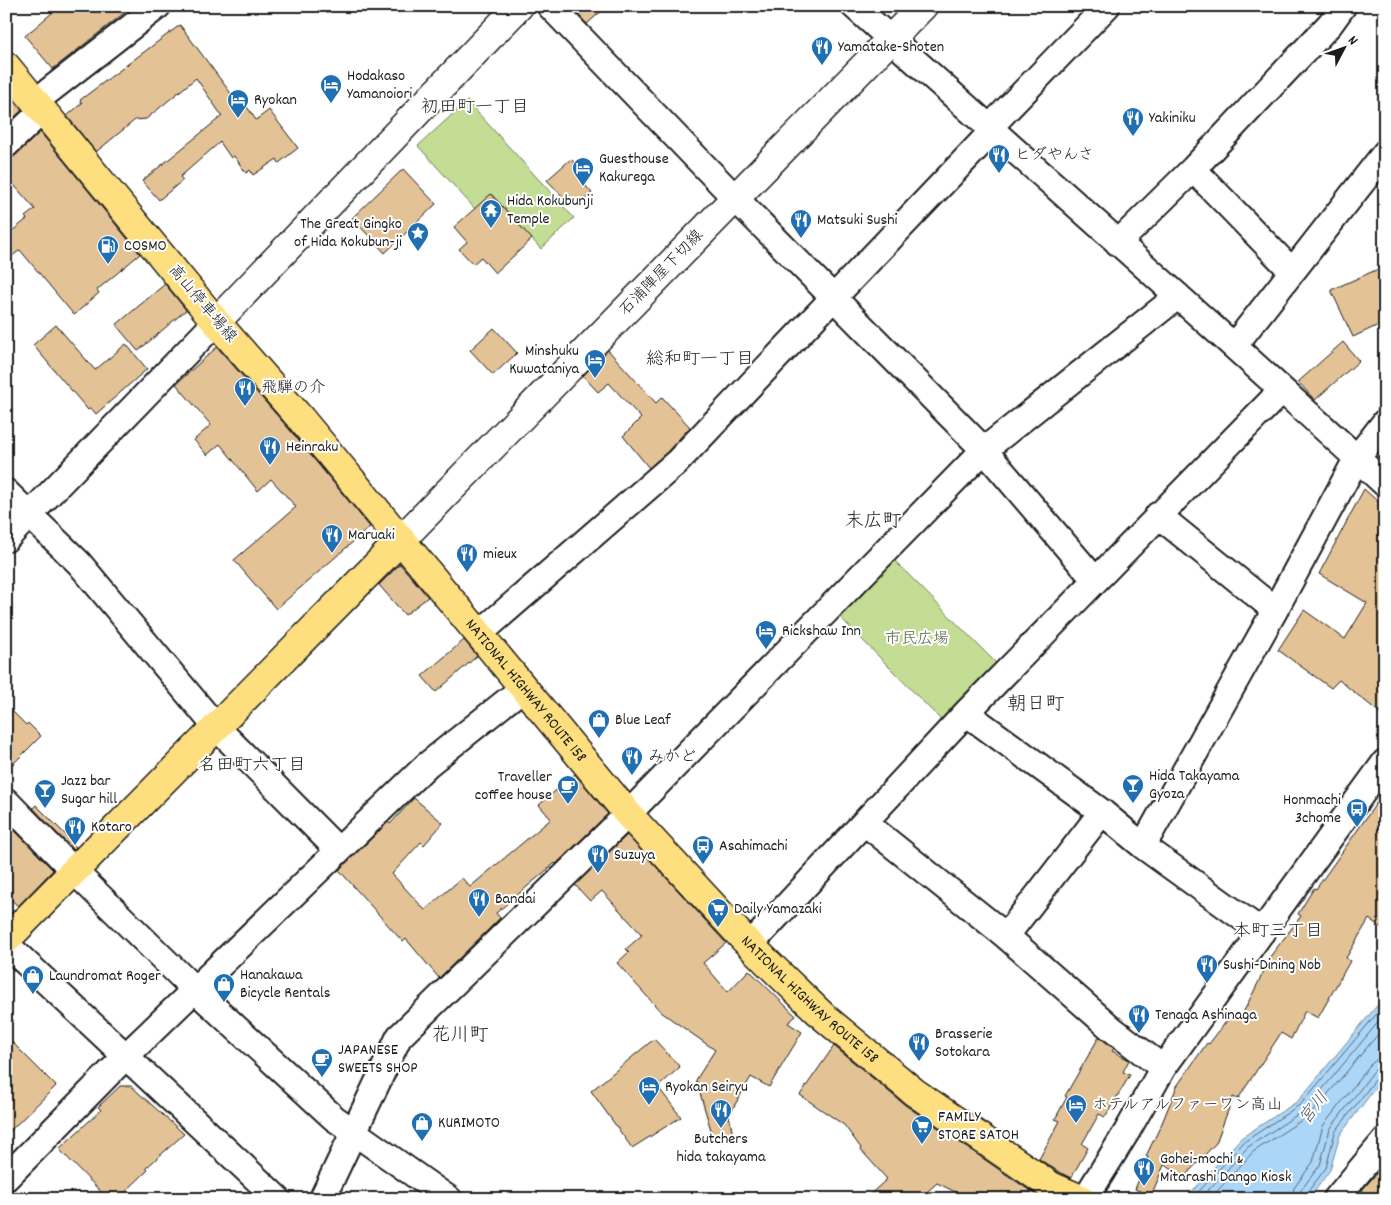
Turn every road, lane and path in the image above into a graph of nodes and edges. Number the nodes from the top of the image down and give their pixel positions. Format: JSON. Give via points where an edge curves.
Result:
{"nodes":[{"id":1,"x":158,"y":6,"type":"edge"},
{"id":2,"x":519,"y":6,"type":"edge"},
{"id":3,"x":550,"y":6,"type":"edge"},
{"id":4,"x":854,"y":6,"type":"edge"},
{"id":5,"x":923,"y":6,"type":"edge"},
{"id":6,"x":1107,"y":6,"type":"edge"},
{"id":7,"x":1343,"y":6,"type":"edge"},
{"id":8,"x":891,"y":39,"type":"junction"},
{"id":9,"x":6,"y":66,"type":"edge"},
{"id":10,"x":39,"y":106,"type":"junction"},
{"id":11,"x":992,"y":130,"type":"junction"},
{"id":12,"x":6,"y":146,"type":"edge"},
{"id":13,"x":1385,"y":153,"type":"edge"},
{"id":14,"x":1193,"y":169,"type":"junction"},
{"id":15,"x":735,"y":198,"type":"junction"},
{"id":16,"x":1118,"y":243,"type":"junction"},
{"id":17,"x":1292,"y":271,"type":"junction"},
{"id":18,"x":834,"y":296,"type":"junction"},
{"id":19,"x":1178,"y":296,"type":"junction"},
{"id":20,"x":216,"y":322,"type":"junction"},
{"id":21,"x":1234,"y":346,"type":"junction"},
{"id":22,"x":1282,"y":390,"type":"junction"},
{"id":23,"x":1385,"y":422,"type":"edge"},
{"id":24,"x":984,"y":450,"type":"junction"},
{"id":25,"x":1357,"y":458,"type":"junction"},
{"id":26,"x":1385,"y":484,"type":"edge"},
{"id":27,"x":6,"y":492,"type":"edge"},
{"id":28,"x":30,"y":515,"type":"junction"},
{"id":29,"x":1158,"y":515,"type":"junction"},
{"id":30,"x":6,"y":539,"type":"edge"},
{"id":31,"x":400,"y":540,"type":"junction"},
{"id":32,"x":1094,"y":580,"type":"junction"},
{"id":33,"x":1275,"y":610,"type":"junction"},
{"id":34,"x":479,"y":634,"type":"junction"},
{"id":35,"x":523,"y":688,"type":"junction"},
{"id":36,"x":966,"y":713,"type":"junction"},
{"id":37,"x":216,"y":727,"type":"junction"},
{"id":38,"x":1385,"y":762,"type":"edge"},
{"id":39,"x":6,"y":801,"type":"edge"},
{"id":40,"x":1102,"y":812,"type":"junction"},
{"id":41,"x":628,"y":814,"type":"junction"},
{"id":42,"x":865,"y":823,"type":"junction"},
{"id":43,"x":1143,"y":846,"type":"junction"},
{"id":44,"x":338,"y":850,"type":"junction"},
{"id":45,"x":74,"y":871,"type":"junction"},
{"id":46,"x":1262,"y":932,"type":"junction"},
{"id":47,"x":1006,"y":936,"type":"junction"},
{"id":48,"x":6,"y":942,"type":"edge"},
{"id":49,"x":750,"y":945,"type":"junction"},
{"id":50,"x":194,"y":989,"type":"junction"},
{"id":51,"x":125,"y":1056,"type":"junction"},
{"id":52,"x":1163,"y":1068,"type":"junction"},
{"id":53,"x":354,"y":1132,"type":"junction"},
{"id":54,"x":1385,"y":1140,"type":"edge"},
{"id":55,"x":6,"y":1178,"type":"edge"},
{"id":56,"x":278,"y":1199,"type":"edge"},
{"id":57,"x":322,"y":1199,"type":"edge"},
{"id":58,"x":449,"y":1199,"type":"edge"},
{"id":59,"x":1081,"y":1199,"type":"edge"},
{"id":60,"x":1085,"y":1199,"type":"edge"},
{"id":61,"x":1336,"y":1199,"type":"edge"}],
"edges":[{"from":1,"to":10,"type":"street"},
{"from":2,"to":20,"type":"main road"},
{"from":3,"to":15,"type":"street"},
{"from":4,"to":8,"type":"street"},
{"from":5,"to":8,"type":"main road","name":"石浦陣屋下切線"},
{"from":6,"to":11,"type":"street"},
{"from":7,"to":14,"type":"street","via":[[1330,24]]},
{"from":8,"to":11,"type":"street"},
{"from":8,"to":15,"type":"main road","name":"石浦陣屋下切線"},
{"from":9,"to":10,"type":"main road","name":"高山停車場線"},
{"from":10,"to":12,"type":"street"},
{"from":10,"to":20,"type":"main road","name":"高山停車場線"},
{"from":11,"to":16,"type":"street"},
{"from":11,"to":18,"type":"street"},
{"from":13,"to":17,"type":"street"},
{"from":14,"to":16,"type":"street"},
{"from":14,"to":17,"type":"street"},
{"from":15,"to":18,"type":"street"},
{"from":15,"to":31,"type":"main road","name":"石浦陣屋下切線"},
{"from":16,"to":19,"type":"street"},
{"from":17,"to":21,"type":"street"},
{"from":18,"to":24,"type":"street"},
{"from":18,"to":34,"type":"street","via":[[677,462]]},
{"from":19,"to":21,"type":"street"},
{"from":19,"to":24,"type":"street"},
{"from":20,"to":28,"type":"street"},
{"from":20,"to":31,"type":"main road","name":"高山停車場線"},
{"from":21,"to":22,"type":"street"},
{"from":22,"to":25,"type":"street"},
{"from":22,"to":29,"type":"street"},
{"from":23,"to":25,"type":"street"},
{"from":24,"to":32,"type":"street"},
{"from":24,"to":41,"type":"street"},
{"from":25,"to":26,"type":"street"},
{"from":25,"to":33,"type":"street"},
{"from":27,"to":28,"type":"street"},
{"from":28,"to":30,"type":"street"},
{"from":28,"to":37,"type":"street","via":[[78,563]]},
{"from":29,"to":32,"type":"street"},
{"from":29,"to":33,"type":"street"},
{"from":31,"to":34,"type":"main road","name":"NATIONAL HIGHWAY ROUTE 158"},
{"from":31,"to":37,"type":"main road"},
{"from":32,"to":36,"type":"street"},
{"from":33,"to":43,"type":"street"},
{"from":34,"to":35,"type":"main road","name":"NATIONAL HIGHWAY ROUTE 158"},
{"from":35,"to":41,"type":"main road","name":"NATIONAL HIGHWAY ROUTE 158"},
{"from":35,"to":44,"type":"street","via":[[427,765]]},
{"from":36,"to":40,"type":"street"},
{"from":36,"to":42,"type":"street"},
{"from":37,"to":44,"type":"street"},
{"from":37,"to":45,"type":"main road"},
{"from":38,"to":46,"type":"street"},
{"from":39,"to":45,"type":"street"},
{"from":40,"to":43,"type":"street"},
{"from":40,"to":47,"type":"street"},
{"from":41,"to":49,"type":"main road","name":"NATIONAL HIGHWAY ROUTE 158"},
{"from":41,"to":53,"type":"street","via":[[399,1038]]},
{"from":42,"to":47,"type":"street"},
{"from":42,"to":49,"type":"street"},
{"from":43,"to":46,"type":"street"},
{"from":44,"to":50,"type":"street"},
{"from":45,"to":48,"type":"main road"},
{"from":45,"to":50,"type":"street"},
{"from":46,"to":52,"type":"street"},
{"from":47,"to":52,"type":"street","via":[[1112,1029]]},
{"from":48,"to":51,"type":"street"},
{"from":49,"to":59,"type":"main road","name":"NATIONAL HIGHWAY ROUTE 158","via":[[825,1018],[914,1092],[1051,1186]]},
{"from":50,"to":51,"type":"street"},
{"from":50,"to":53,"type":"street","via":[[334,1118]]},
{"from":51,"to":55,"type":"street"},
{"from":51,"to":56,"type":"street"},
{"from":52,"to":60,"type":"street"},
{"from":53,"to":57,"type":"street"},
{"from":53,"to":58,"type":"street"},
{"from":54,"to":61,"type":"street"}]}
